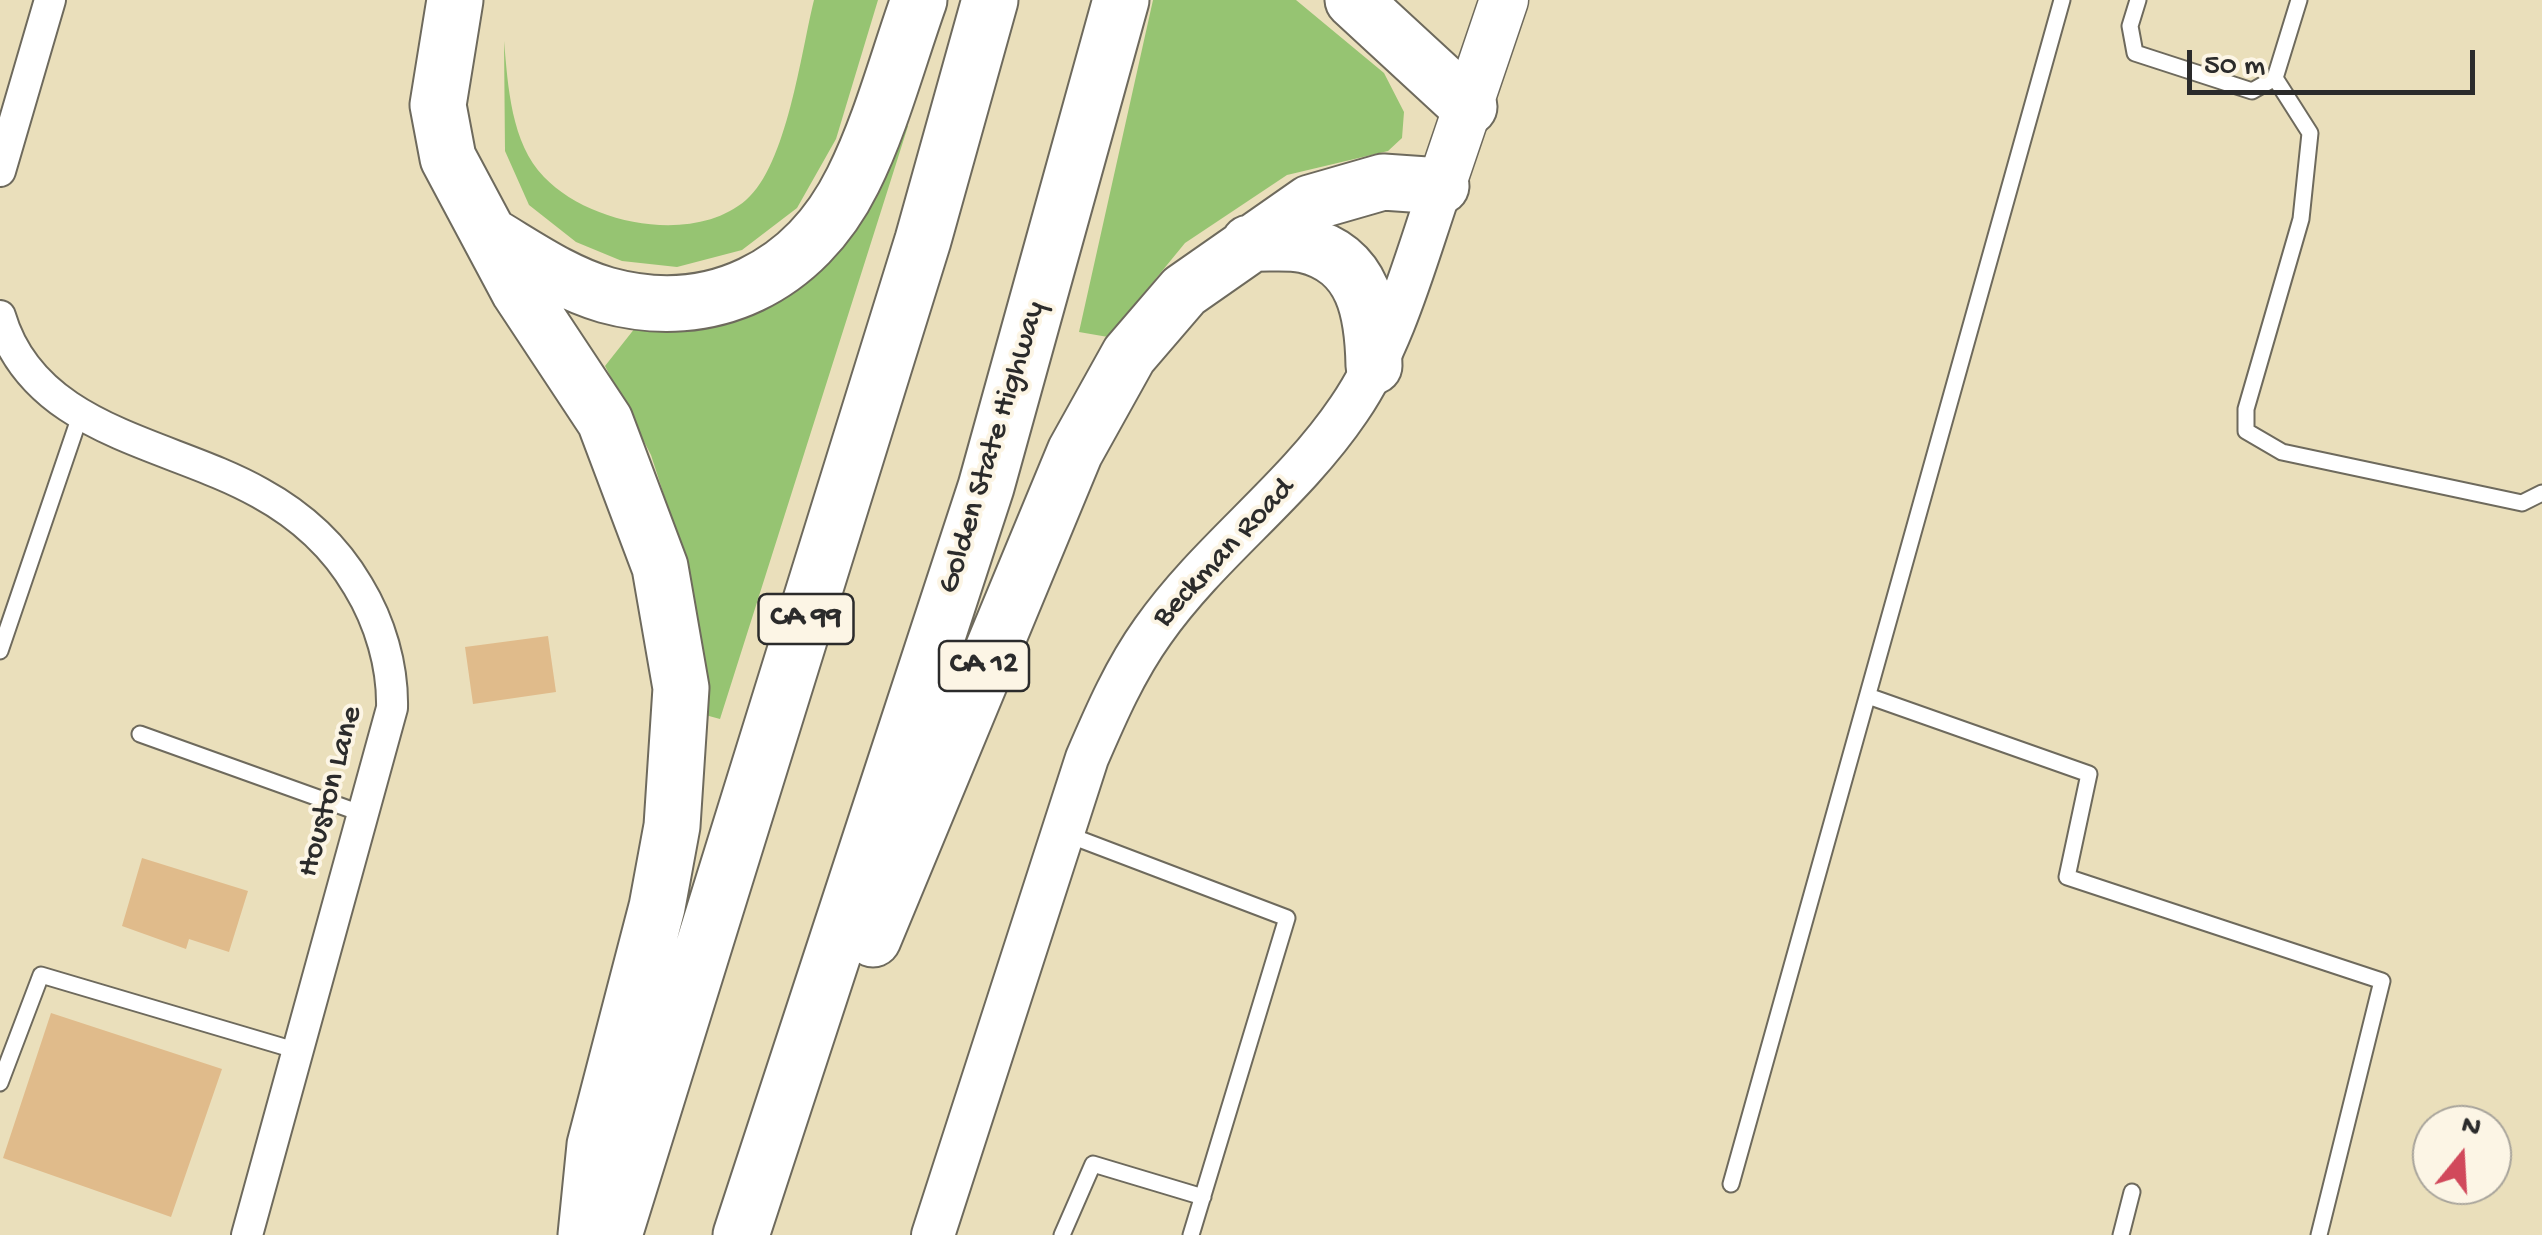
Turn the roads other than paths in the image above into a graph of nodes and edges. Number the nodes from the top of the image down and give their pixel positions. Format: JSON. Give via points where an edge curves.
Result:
{"nodes":[{"id":1,"x":50,"y":0,"type":"edge"},
{"id":2,"x":455,"y":0,"type":"edge"},
{"id":3,"x":918,"y":0,"type":"edge"},
{"id":4,"x":990,"y":0,"type":"edge"},
{"id":5,"x":1121,"y":0,"type":"edge"},
{"id":6,"x":1354,"y":0,"type":"edge"},
{"id":7,"x":1504,"y":0,"type":"edge"},
{"id":8,"x":2062,"y":0,"type":"edge"},
{"id":9,"x":2138,"y":0,"type":"edge"},
{"id":10,"x":2298,"y":0,"type":"edge"},
{"id":11,"x":2276,"y":78,"type":"junction"},
{"id":12,"x":10,"y":99,"type":"edge"},
{"id":13,"x":1469,"y":107,"type":"junction"},
{"id":14,"x":0,"y":171,"type":"edge"},
{"id":15,"x":1441,"y":186,"type":"junction"},
{"id":16,"x":490,"y":235,"type":"junction"},
{"id":17,"x":1249,"y":244,"type":"junction"},
{"id":18,"x":2,"y":331,"type":"edge"},
{"id":19,"x":1374,"y":366,"type":"junction"},
{"id":20,"x":81,"y":414,"type":"junction"},
{"id":21,"x":2542,"y":493,"type":"edge"},
{"id":22,"x":0,"y":651,"type":"edge"},
{"id":23,"x":1868,"y":696,"type":"junction"},
{"id":24,"x":140,"y":734,"type":"dead end"},
{"id":25,"x":363,"y":814,"type":"junction"},
{"id":26,"x":1062,"y":832,"type":"junction"},
{"id":27,"x":298,"y":1051,"type":"junction"},
{"id":28,"x":0,"y":1084,"type":"edge"},
{"id":29,"x":775,"y":1128,"type":"junction"},
{"id":30,"x":1731,"y":1184,"type":"dead end"},
{"id":31,"x":2132,"y":1192,"type":"dead end"},
{"id":32,"x":1203,"y":1196,"type":"junction"},
{"id":33,"x":247,"y":1235,"type":"edge"},
{"id":34,"x":586,"y":1235,"type":"edge"},
{"id":35,"x":614,"y":1235,"type":"edge"},
{"id":36,"x":741,"y":1235,"type":"edge"},
{"id":37,"x":933,"y":1235,"type":"edge"},
{"id":38,"x":1062,"y":1235,"type":"edge"},
{"id":39,"x":1191,"y":1235,"type":"edge"},
{"id":40,"x":2121,"y":1235,"type":"edge"},
{"id":41,"x":2319,"y":1235,"type":"edge"}],
"edges":[{"from":1,"to":12,"type":"street"},
{"from":2,"to":16,"type":"highway","via":[[438,105],[448,158]]},
{"from":3,"to":16,"type":"highway","via":[[854,179],[799,257],[758,283],[707,300],[653,305],[602,294]]},
{"from":4,"to":35,"type":"highway","number":"CA 99","via":[[923,240]]},
{"from":5,"to":29,"type":"highway","name":"Golden State Highway","via":[[986,487]]},
{"from":6,"to":13,"type":"highway"},
{"from":7,"to":13,"type":"main road","name":"Beckman Road"},
{"from":8,"to":23,"type":"lane"},
{"from":9,"to":11,"type":"lane","via":[[2130,26],[2135,53],[2252,91]]},
{"from":10,"to":11,"type":"lane"},
{"from":11,"to":21,"type":"lane","via":[[2310,133],[2302,219],[2246,409],[2246,432],[2282,452],[2504,499],[2522,502]]},
{"from":12,"to":14,"type":"street"},
{"from":13,"to":15,"type":"main road","name":"Beckman Road"},
{"from":15,"to":17,"type":"highway","number":"CA 12","via":[[1384,182],[1310,203]]},
{"from":15,"to":19,"type":"street","name":"Beckman Road"},
{"from":16,"to":34,"type":"highway","via":[[605,420],[660,567],[681,688],[672,826],[595,1145]]},
{"from":17,"to":19,"type":"highway","via":[[1306,245],[1343,264],[1365,290]]},
{"from":17,"to":29,"type":"highway","number":"CA 12","via":[[1184,291],[1129,356],[1075,452],[853,992]]},
{"from":18,"to":20,"type":"street","name":"Houston Lane","via":[[38,382]]},
{"from":19,"to":26,"type":"street","name":"Beckman Road","via":[[1290,484],[1154,630],[1116,692]]},
{"from":20,"to":22,"type":"lane"},
{"from":20,"to":25,"type":"street","name":"Houston Lane","via":[[260,492],[312,528],[343,561],[373,610],[393,683]]},
{"from":23,"to":30,"type":"lane"},
{"from":23,"to":41,"type":"lane","via":[[2090,774],[2067,877],[2382,980]]},
{"from":24,"to":25,"type":"lane"},
{"from":25,"to":27,"type":"street","name":"Houston Lane"},
{"from":26,"to":32,"type":"lane","via":[[1287,918]]},
{"from":26,"to":37,"type":"street","name":"Beckman Road"},
{"from":27,"to":28,"type":"lane","via":[[41,975]]},
{"from":27,"to":33,"type":"street","name":"Houston Lane"},
{"from":29,"to":36,"type":"highway","name":"Golden State Highway"},
{"from":31,"to":40,"type":"lane"},
{"from":32,"to":38,"type":"lane","via":[[1093,1164]]},
{"from":32,"to":39,"type":"lane"}]}
